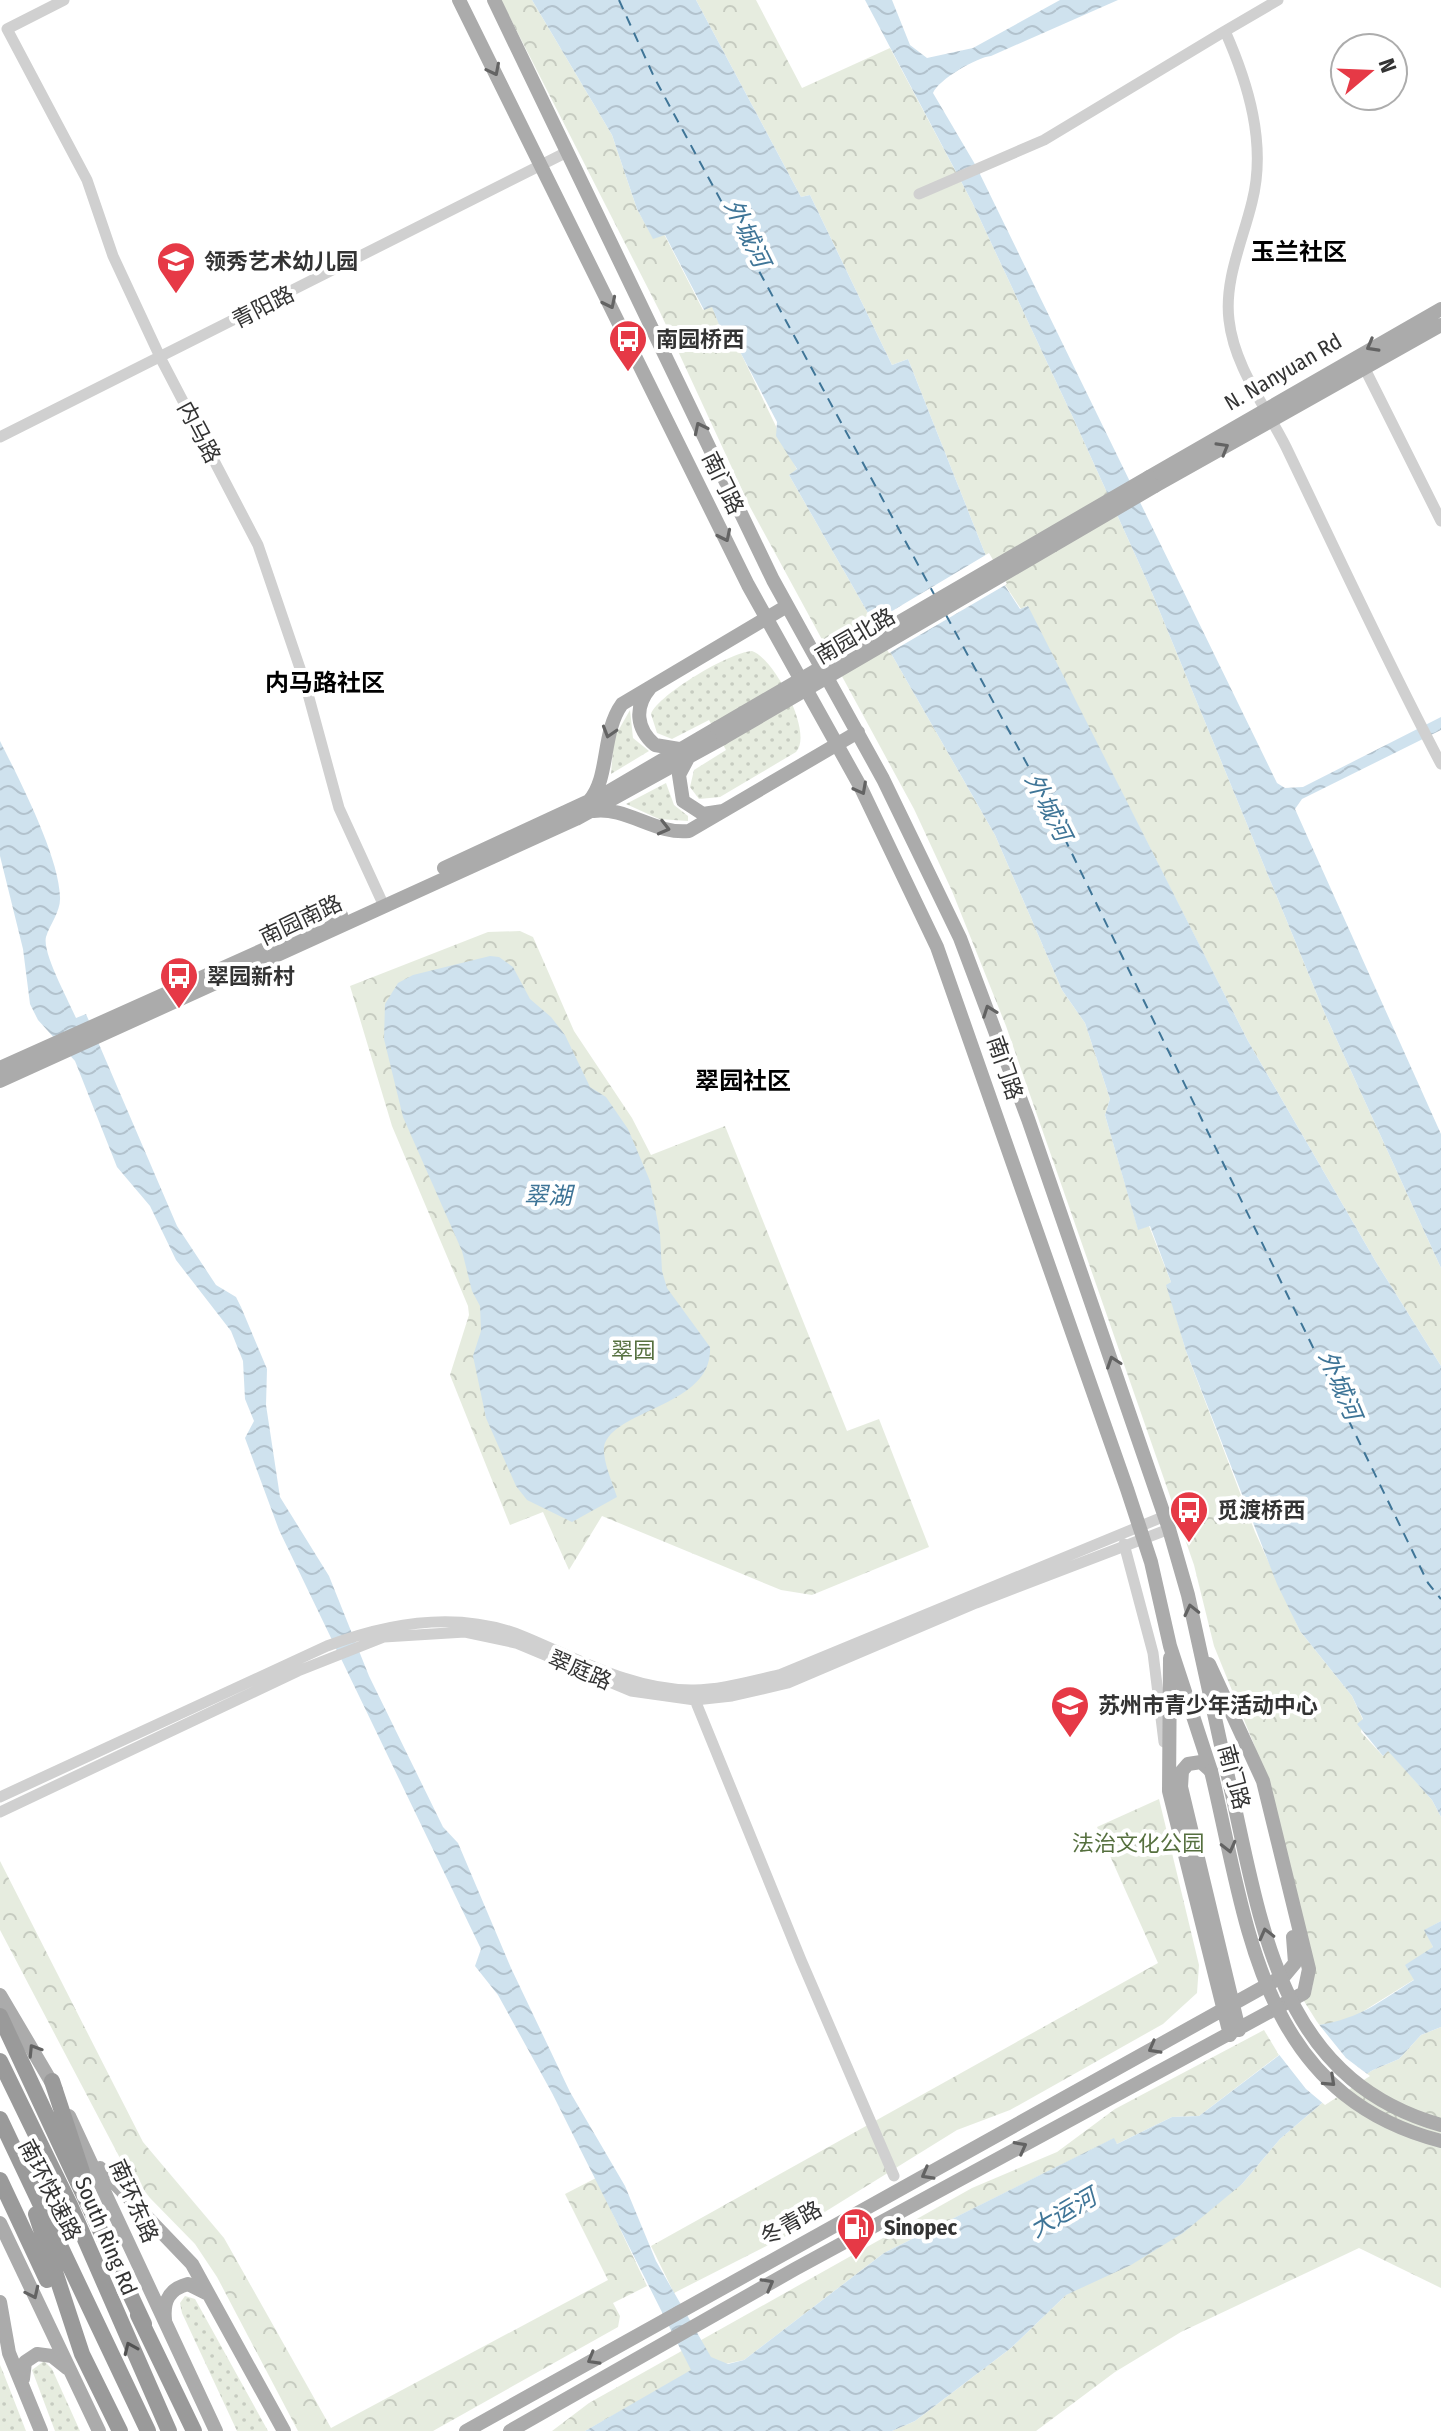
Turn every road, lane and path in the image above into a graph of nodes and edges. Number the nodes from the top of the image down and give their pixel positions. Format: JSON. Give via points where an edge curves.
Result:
{"nodes":[{"id":1,"x":64,"y":0,"type":"edge"},
{"id":2,"x":459,"y":0,"type":"edge"},
{"id":3,"x":494,"y":0,"type":"edge"},
{"id":4,"x":1278,"y":0,"type":"edge"},
{"id":5,"x":1225,"y":31,"type":"junction"},
{"id":6,"x":567,"y":152,"type":"junction"},
{"id":7,"x":542,"y":164,"type":"junction"},
{"id":8,"x":919,"y":194,"type":"dead end"},
{"id":9,"x":1441,"y":309,"type":"edge"},
{"id":10,"x":1441,"y":325,"type":"edge"},
{"id":11,"x":161,"y":359,"type":"junction"},
{"id":12,"x":1364,"y":367,"type":"junction"},
{"id":13,"x":1269,"y":414,"type":"junction"},
{"id":14,"x":0,"y":437,"type":"edge"},
{"id":15,"x":1152,"y":482,"type":"joint"},
{"id":16,"x":1441,"y":521,"type":"edge"},
{"id":17,"x":787,"y":606,"type":"junction"},
{"id":18,"x":765,"y":618,"type":"junction"},
{"id":19,"x":659,"y":680,"type":"junction"},
{"id":20,"x":858,"y":732,"type":"junction"},
{"id":21,"x":836,"y":744,"type":"junction"},
{"id":22,"x":686,"y":753,"type":"junction"},
{"id":23,"x":1441,"y":764,"type":"edge"},
{"id":24,"x":589,"y":807,"type":"junction"},
{"id":25,"x":731,"y":808,"type":"junction"},
{"id":26,"x":574,"y":814,"type":"joint"},
{"id":27,"x":382,"y":902,"type":"junction"},
{"id":28,"x":56,"y":1049,"type":"junction"},
{"id":29,"x":0,"y":1068,"type":"edge"},
{"id":30,"x":0,"y":1081,"type":"edge"},
{"id":31,"x":1167,"y":1523,"type":"junction"},
{"id":32,"x":1141,"y":1532,"type":"junction"},
{"id":33,"x":1124,"y":1544,"type":"junction"},
{"id":34,"x":360,"y":1639,"type":"junction"},
{"id":35,"x":1199,"y":1642,"type":"junction"},
{"id":36,"x":1170,"y":1646,"type":"junction"},
{"id":37,"x":329,"y":1651,"type":"junction"},
{"id":38,"x":695,"y":1700,"type":"junction"},
{"id":39,"x":1167,"y":1769,"type":"junction"},
{"id":40,"x":1218,"y":1770,"type":"junction"},
{"id":41,"x":0,"y":1797,"type":"edge"},
{"id":42,"x":0,"y":1812,"type":"edge"},
{"id":43,"x":0,"y":1995,"type":"edge"},
{"id":44,"x":1227,"y":2007,"type":"junction"},
{"id":45,"x":0,"y":2016,"type":"edge"},
{"id":46,"x":1235,"y":2032,"type":"junction"},
{"id":47,"x":0,"y":2040,"type":"edge"},
{"id":48,"x":0,"y":2061,"type":"edge"},
{"id":49,"x":52,"y":2081,"type":"junction"},
{"id":50,"x":0,"y":2119,"type":"edge"},
{"id":51,"x":1441,"y":2125,"type":"edge"},
{"id":52,"x":0,"y":2139,"type":"edge"},
{"id":53,"x":1441,"y":2141,"type":"edge"},
{"id":54,"x":89,"y":2157,"type":"junction"},
{"id":55,"x":894,"y":2176,"type":"dead end"},
{"id":56,"x":0,"y":2180,"type":"edge"},
{"id":57,"x":70,"y":2205,"type":"junction"},
{"id":58,"x":36,"y":2214,"type":"junction"},
{"id":59,"x":0,"y":2223,"type":"edge"},
{"id":60,"x":105,"y":2242,"type":"junction"},
{"id":61,"x":105,"y":2261,"type":"junction"},
{"id":62,"x":208,"y":2294,"type":"junction"},
{"id":63,"x":0,"y":2302,"type":"edge"},
{"id":64,"x":165,"y":2322,"type":"junction"},
{"id":65,"x":144,"y":2324,"type":"junction"},
{"id":66,"x":109,"y":2344,"type":"junction"},
{"id":67,"x":82,"y":2354,"type":"junction"},
{"id":68,"x":71,"y":2373,"type":"junction"},
{"id":69,"x":24,"y":2391,"type":"junction"},
{"id":70,"x":166,"y":2425,"type":"edge"},
{"id":71,"x":147,"y":2429,"type":"edge"},
{"id":72,"x":41,"y":2431,"type":"edge"},
{"id":73,"x":99,"y":2431,"type":"edge"},
{"id":74,"x":120,"y":2431,"type":"edge"},
{"id":75,"x":194,"y":2431,"type":"edge"},
{"id":76,"x":216,"y":2431,"type":"edge"},
{"id":77,"x":284,"y":2431,"type":"edge"},
{"id":78,"x":466,"y":2431,"type":"edge"},
{"id":79,"x":510,"y":2431,"type":"edge"}],
"edges":[{"from":1,"to":11,"type":"street","name":"内马路","via":[[7,29],[87,180],[113,256]]},
{"from":2,"to":7,"type":"main road","name":"南门路","one_way":true},
{"from":3,"to":6,"type":"main road","name":"南门路"},
{"from":4,"to":5,"type":"street"},
{"from":5,"to":8,"type":"street","via":[[1044,140]]},
{"from":5,"to":13,"type":"street","via":[[1246,79],[1256,154],[1253,199],[1238,246],[1229,321],[1240,361]]},
{"from":6,"to":7,"type":"street","name":"青阳路"},
{"from":17,"to":6,"type":"main road","name":"南门路","one_way":true},
{"from":7,"to":11,"type":"street","name":"青阳路"},
{"from":7,"to":18,"type":"main road","name":"南门路","one_way":true},
{"from":9,"to":13,"type":"main road","name":"N. Nanyuan Rd","one_way":true},
{"from":10,"to":12,"type":"main road","name":"N. Nanyuan Rd"},
{"from":11,"to":14,"type":"street","name":"青阳路"},
{"from":11,"to":27,"type":"street","name":"内马路","via":[[258,545],[305,683],[339,808]]},
{"from":12,"to":13,"type":"main road","name":"N. Nanyuan Rd"},
{"from":12,"to":16,"type":"street"},
{"from":13,"to":15,"type":"main road","name":"N. Nanyuan Rd"},
{"from":13,"to":23,"type":"street"},
{"from":15,"to":22,"type":"main road","name":"南园北路","bridge":true},
{"from":17,"to":18,"type":"main road"},
{"from":17,"to":20,"type":"main road","name":"南门路"},
{"from":18,"to":19,"type":"main road"},
{"from":18,"to":21,"type":"main road","name":"南门路"},
{"from":19,"to":22,"type":"main road","via":[[640,702],[641,727],[655,745]]},
{"from":19,"to":24,"type":"main road","one_way":true,"via":[[618,709]]},
{"from":20,"to":21,"type":"main road"},
{"from":31,"to":20,"type":"main road","name":"南门路","one_way":true,"via":[[985,999],[918,846]]},
{"from":21,"to":25,"type":"main road"},
{"from":21,"to":32,"type":"main road","name":"南门路","one_way":true,"via":[[902,870],[960,1006]]},
{"from":22,"to":24,"type":"main road","name":"南园北路"},
{"from":22,"to":25,"type":"main road","via":[[679,782],[685,803],[703,814]]},
{"from":24,"to":25,"type":"main road","one_way":true,"via":[[680,832]]},
{"from":24,"to":26,"type":"main road","name":"南园北路"},
{"from":26,"to":27,"type":"main road","name":"南园南路"},
{"from":27,"to":28,"type":"main road","name":"南园南路"},
{"from":28,"to":29,"type":"main road","name":"南园南路"},
{"from":28,"to":30,"type":"main road","name":"南园南路"},
{"from":31,"to":32,"type":"street","name":"翠庭路"},
{"from":35,"to":31,"type":"main road","name":"南门路","one_way":true},
{"from":32,"to":33,"type":"street","name":"翠庭路"},
{"from":32,"to":34,"type":"street","name":"翠庭路","via":[[779,1675],[723,1686],[692,1690],[626,1679],[522,1636],[463,1622],[407,1624]]},
{"from":32,"to":36,"type":"main road","name":"南门路"},
{"from":33,"to":38,"type":"street","name":"翠庭路","via":[[788,1683]]},
{"from":33,"to":39,"type":"street","via":[[1153,1653]]},
{"from":34,"to":37,"type":"street","name":"翠庭路"},
{"from":34,"to":38,"type":"street","name":"翠庭路","via":[[465,1632],[516,1643],[631,1691]]},
{"from":35,"to":40,"type":"main road","name":"南门路"},
{"from":35,"to":46,"type":"main road","name":"冬青路","via":[[1263,1781],[1310,1973],[1302,1995]]},
{"from":36,"to":39,"type":"main road"},
{"from":36,"to":40,"type":"main road","name":"南门路"},
{"from":37,"to":41,"type":"street","name":"翠庭路"},
{"from":37,"to":42,"type":"street","name":"翠庭路"},
{"from":38,"to":55,"type":"street"},
{"from":39,"to":44,"type":"main road"},
{"from":40,"to":44,"type":"main road","via":[[1201,1762],[1188,1764],[1181,1787]]},
{"from":40,"to":44,"type":"main road","name":"冬青路","via":[[1229,1752],[1243,1753],[1296,1952],[1288,1973]]},
{"from":51,"to":40,"type":"main road","name":"南门路","one_way":true,"bridge":true,"via":[[1391,2106],[1349,2078],[1294,2012],[1274,1965]]},
{"from":40,"to":53,"type":"main road","name":"南门路","one_way":true,"bridge":true,"via":[[1259,1968],[1287,2029],[1317,2069],[1355,2102],[1398,2126]]},
{"from":49,"to":43,"type":"main road","name":"南环东路","one_way":true},
{"from":44,"to":46,"type":"main road"},
{"from":44,"to":78,"type":"main road","name":"冬青路","one_way":true},
{"from":45,"to":60,"type":"highway"},
{"from":79,"to":46,"type":"main road","name":"冬青路","one_way":true},
{"from":47,"to":61,"type":"highway"},
{"from":48,"to":57,"type":"highway","name":"South Ring Rd"},
{"from":49,"to":54,"type":"main road","name":"南环东路"},
{"from":49,"to":60,"type":"highway"},
{"from":50,"to":66,"type":"highway","name":"南环快速路"},
{"from":52,"to":58,"type":"highway","name":"南环快速路"},
{"from":54,"to":62,"type":"main road","via":[[182,2251]]},
{"from":54,"to":64,"type":"main road","name":"南环东路"},
{"from":56,"to":67,"type":"highway"},
{"from":57,"to":61,"type":"highway"},
{"from":70,"to":57,"type":"highway","name":"South Ring Rd","one_way":true},
{"from":58,"to":66,"type":"highway","name":"南环快速路"},
{"from":58,"to":67,"type":"highway"},
{"from":59,"to":68,"type":"main road","one_way":true},
{"from":60,"to":65,"type":"highway"},
{"from":61,"to":65,"type":"highway"},
{"from":62,"to":64,"type":"main road","via":[[188,2284],[173,2290],[166,2301]]},
{"from":62,"to":77,"type":"main road"},
{"from":63,"to":69,"type":"main road","via":[[9,2353]]},
{"from":64,"to":76,"type":"main road","name":"南环东路"},
{"from":65,"to":75,"type":"highway"},
{"from":66,"to":71,"type":"highway","name":"南环快速路"},
{"from":67,"to":74,"type":"highway"},
{"from":68,"to":69,"type":"main road","via":[[52,2356],[33,2355],[22,2368]]},
{"from":68,"to":73,"type":"main road"},
{"from":69,"to":72,"type":"main road"}]}
